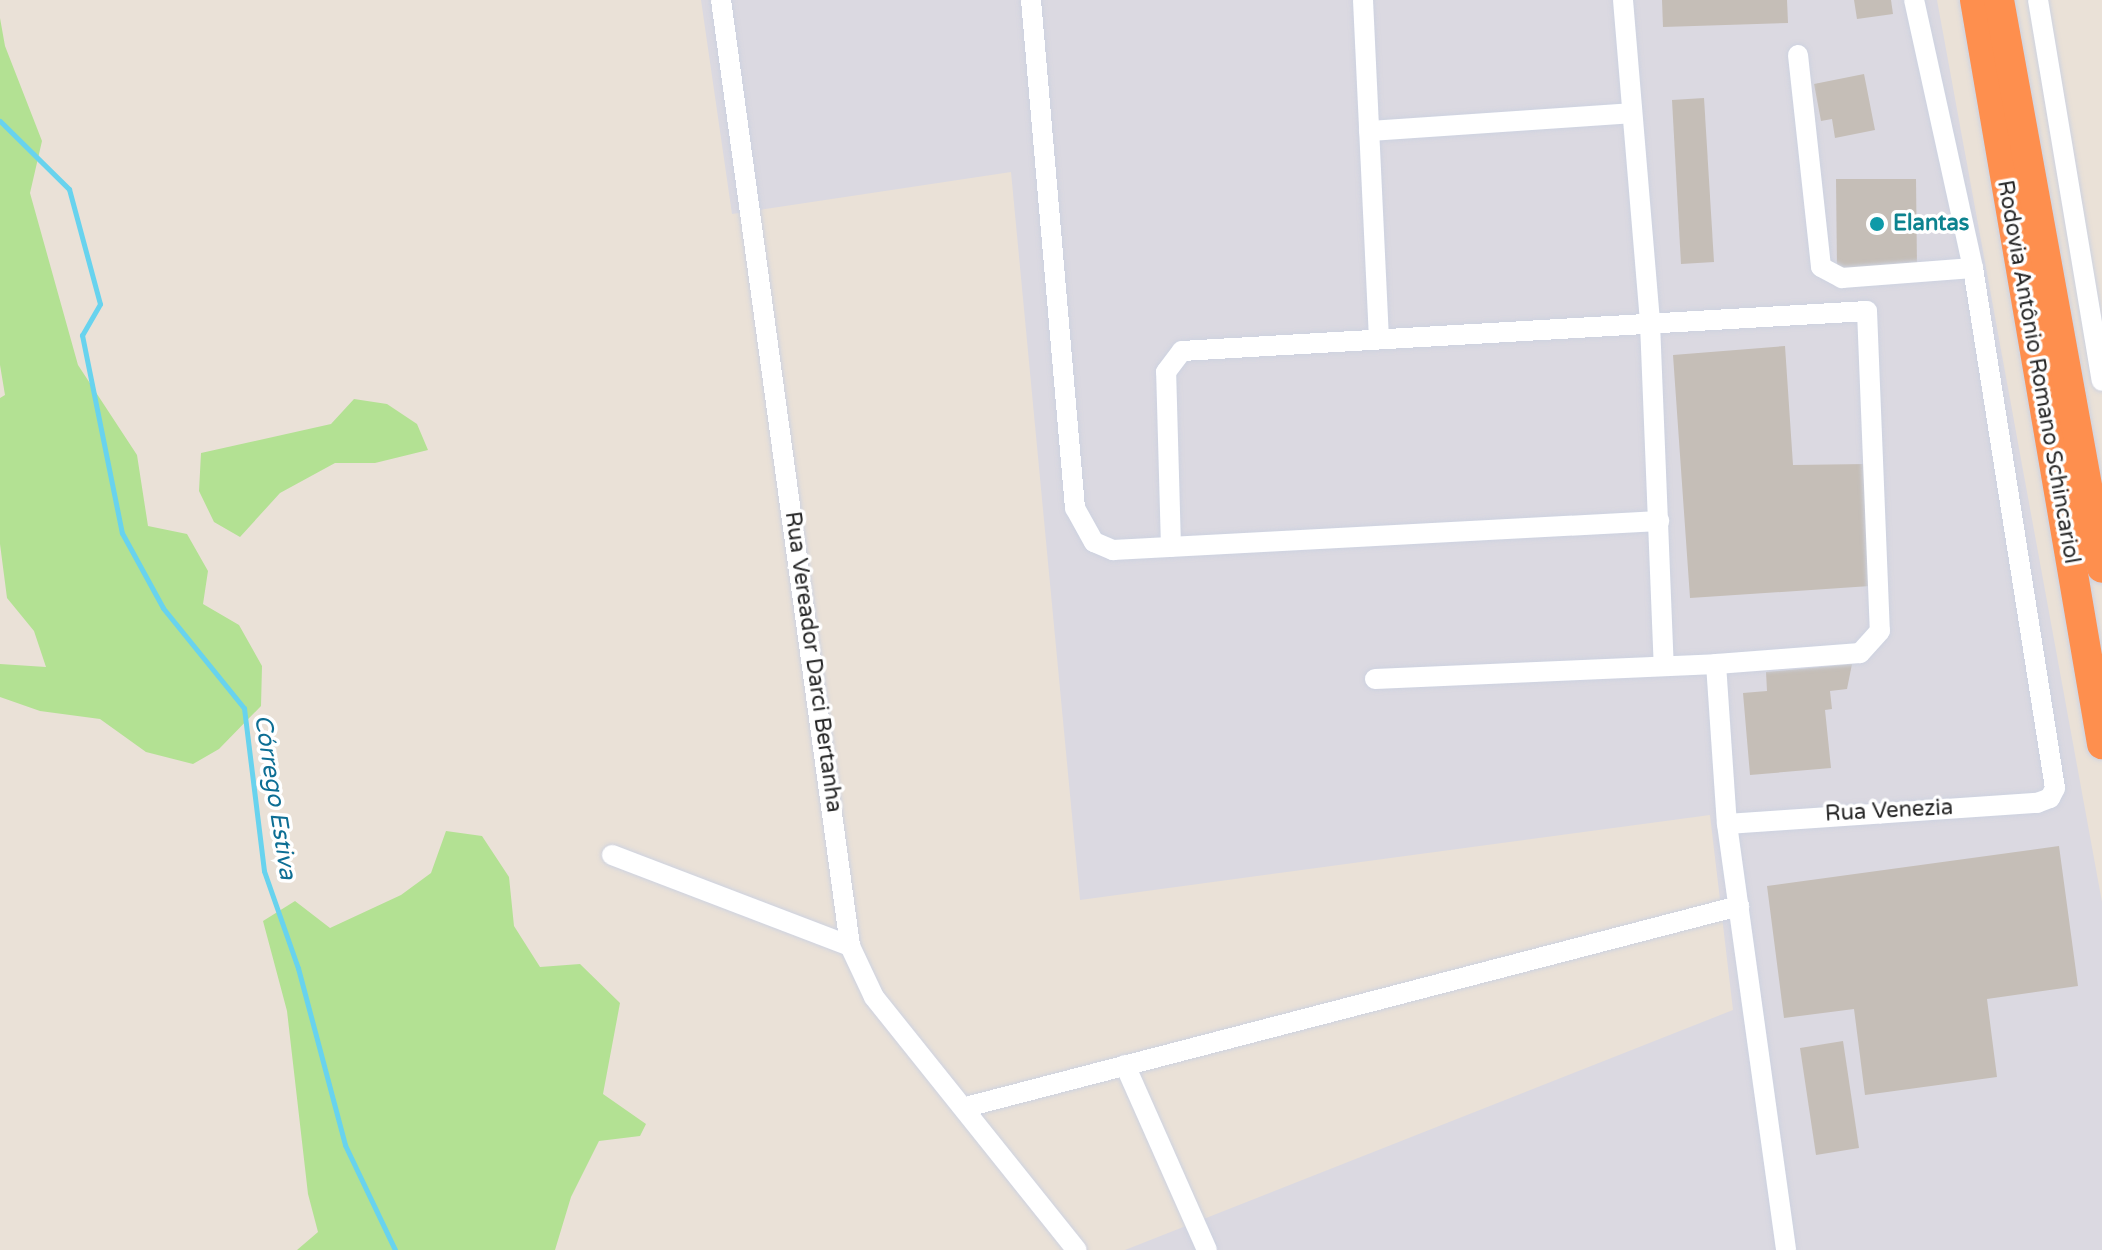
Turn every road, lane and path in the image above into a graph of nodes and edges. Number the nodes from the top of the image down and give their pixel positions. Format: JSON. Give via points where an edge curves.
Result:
{"nodes":[{"id":1,"x":721,"y":0,"type":"edge"},
{"id":2,"x":1031,"y":0,"type":"edge"},
{"id":3,"x":1363,"y":0,"type":"edge"},
{"id":4,"x":1623,"y":0,"type":"edge"},
{"id":5,"x":1914,"y":0,"type":"edge"},
{"id":6,"x":1975,"y":0,"type":"edge"},
{"id":7,"x":1999,"y":0,"type":"edge"},
{"id":8,"x":2038,"y":0,"type":"edge"},
{"id":9,"x":1798,"y":55,"type":"dead end"},
{"id":10,"x":1631,"y":113,"type":"junction"},
{"id":11,"x":1369,"y":131,"type":"junction"},
{"id":12,"x":1973,"y":268,"type":"junction"},
{"id":13,"x":1650,"y":323,"type":"junction"},
{"id":14,"x":1379,"y":337,"type":"junction"},
{"id":15,"x":2102,"y":381,"type":"edge"},
{"id":16,"x":1659,"y":521,"type":"junction"},
{"id":17,"x":1171,"y":547,"type":"junction"},
{"id":18,"x":2102,"y":568,"type":"edge"},
{"id":19,"x":1716,"y":664,"type":"junction"},
{"id":20,"x":1664,"y":665,"type":"junction"},
{"id":21,"x":1375,"y":679,"type":"dead end"},
{"id":22,"x":2102,"y":744,"type":"edge"},
{"id":23,"x":1727,"y":824,"type":"junction"},
{"id":24,"x":612,"y":855,"type":"dead end"},
{"id":25,"x":1739,"y":906,"type":"junction"},
{"id":26,"x":850,"y":946,"type":"junction"},
{"id":27,"x":1125,"y":1065,"type":"junction"},
{"id":28,"x":966,"y":1107,"type":"junction"},
{"id":29,"x":1077,"y":1250,"type":"edge"},
{"id":30,"x":1207,"y":1250,"type":"edge"},
{"id":31,"x":1786,"y":1250,"type":"edge"}],
"edges":[{"from":1,"to":26,"type":"street","name":"Rua Vereador Darci Bertanha"},
{"from":2,"to":17,"type":"street","via":[[1075,508],[1094,542],[1113,550]]},
{"from":3,"to":11,"type":"street"},
{"from":4,"to":10,"type":"street"},
{"from":5,"to":12,"type":"street"},
{"from":6,"to":22,"type":"highway","name":"Rodovia Antônio Romano Schincariol"},
{"from":7,"to":18,"type":"highway","name":"Rodovia Antônio Romano Schincariol"},
{"from":8,"to":15,"type":"street"},
{"from":9,"to":12,"type":"street","via":[[1821,267],[1842,278]]},
{"from":10,"to":11,"type":"street"},
{"from":10,"to":13,"type":"street"},
{"from":11,"to":14,"type":"street"},
{"from":12,"to":23,"type":"street","name":"Rua Venezia","via":[[2055,788],[2050,798],[2037,803]]},
{"from":13,"to":14,"type":"street"},
{"from":13,"to":16,"type":"street"},
{"from":13,"to":19,"type":"street","via":[[1867,311],[1880,631],[1860,653]]},
{"from":14,"to":17,"type":"street","via":[[1198,347],[1176,356],[1166,372]]},
{"from":16,"to":17,"type":"street"},
{"from":16,"to":20,"type":"street"},
{"from":19,"to":20,"type":"street"},
{"from":19,"to":23,"type":"street"},
{"from":20,"to":21,"type":"street"},
{"from":23,"to":25,"type":"street"},
{"from":24,"to":26,"type":"street"},
{"from":25,"to":27,"type":"street"},
{"from":25,"to":31,"type":"street"},
{"from":26,"to":28,"type":"street","name":"Rua Vereador Darci Bertanha","via":[[874,997]]},
{"from":27,"to":28,"type":"street"},
{"from":27,"to":30,"type":"street"},
{"from":28,"to":29,"type":"street","name":"Rua Vereador Darci Bertanha"}]}
